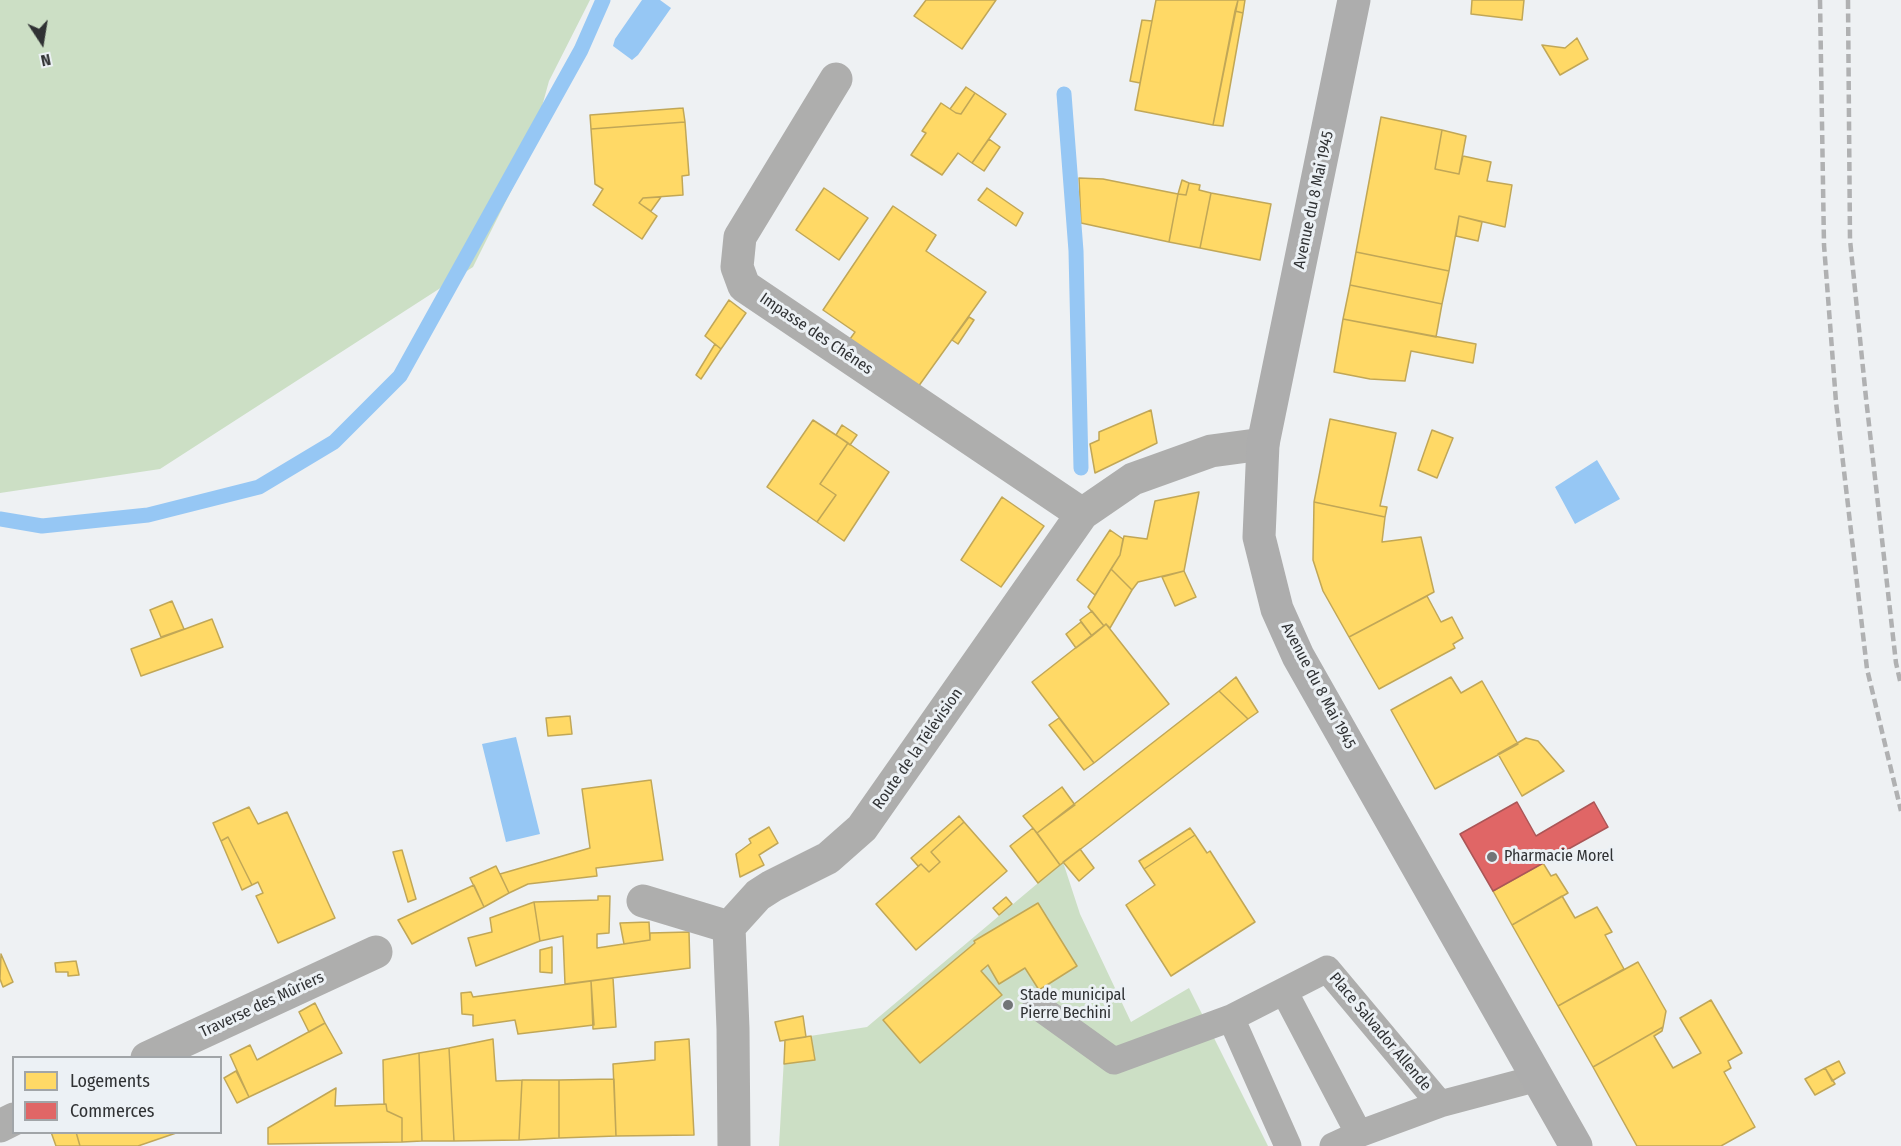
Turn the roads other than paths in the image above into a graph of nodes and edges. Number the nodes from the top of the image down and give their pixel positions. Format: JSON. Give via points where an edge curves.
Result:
{"nodes":[{"id":1,"x":1354,"y":0,"type":"edge"},
{"id":2,"x":836,"y":79,"type":"dead end"},
{"id":3,"x":1263,"y":444,"type":"junction"},
{"id":4,"x":1082,"y":514,"type":"junction"},
{"id":5,"x":643,"y":901,"type":"dead end"},
{"id":6,"x":729,"y":927,"type":"junction"},
{"id":7,"x":376,"y":951,"type":"dead end"},
{"id":8,"x":1284,"y":991,"type":"junction"},
{"id":9,"x":1036,"y":1005,"type":"dead end"},
{"id":10,"x":1231,"y":1018,"type":"junction"},
{"id":11,"x":151,"y":1056,"type":"edge"},
{"id":12,"x":1538,"y":1078,"type":"junction"},
{"id":13,"x":1440,"y":1104,"type":"junction"},
{"id":14,"x":1359,"y":1134,"type":"junction"},
{"id":15,"x":734,"y":1146,"type":"edge"},
{"id":16,"x":1288,"y":1146,"type":"edge"},
{"id":17,"x":1333,"y":1146,"type":"edge"},
{"id":18,"x":1576,"y":1146,"type":"edge"}],
"edges":[{"from":1,"to":3,"type":"main road","name":"Avenue du 8 Mai 1945"},
{"from":2,"to":4,"type":"street","name":"Impasse des Chênes","via":[[740,237],[737,267],[744,286]]},
{"from":3,"to":4,"type":"street","name":"Route de la Télévision","via":[[1211,451],[1133,479]]},
{"from":3,"to":12,"type":"main road","name":"Avenue du 8 Mai 1945","via":[[1259,537],[1277,609],[1298,656]]},
{"from":4,"to":6,"type":"street","name":"Route de la Télévision","via":[[862,828],[828,858],[758,895]]},
{"from":5,"to":6,"type":"street"},
{"from":6,"to":15,"type":"street"},
{"from":7,"to":11,"type":"street","name":"Traverse des Mûriers"},
{"from":8,"to":10,"type":"lane","name":"Place Salvador Allende"},
{"from":8,"to":13,"type":"lane","name":"Place Salvador Allende","via":[[1327,969]]},
{"from":8,"to":14,"type":"lane"},
{"from":9,"to":10,"type":"lane","name":"Place Salvador Allende","via":[[1114,1061]]},
{"from":10,"to":16,"type":"lane"},
{"from":12,"to":13,"type":"lane","name":"Place Salvador Allende"},
{"from":12,"to":18,"type":"main road","name":"Avenue du 8 Mai 1945"},
{"from":13,"to":14,"type":"lane","name":"Place Salvador Allende"},
{"from":14,"to":17,"type":"lane","name":"Place Salvador Allende"}]}
